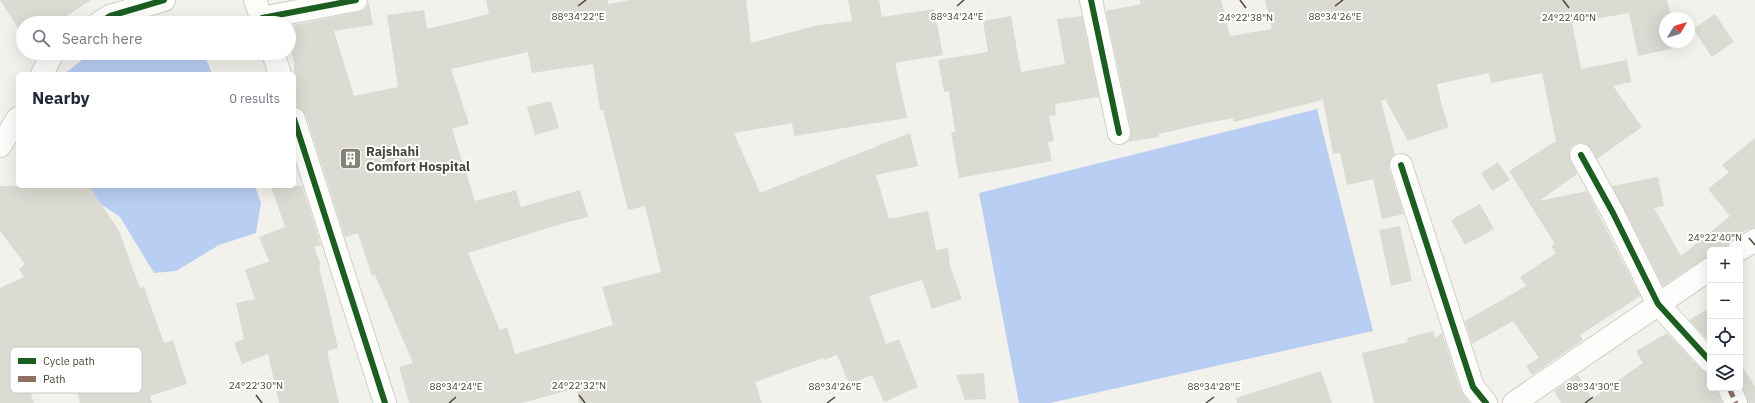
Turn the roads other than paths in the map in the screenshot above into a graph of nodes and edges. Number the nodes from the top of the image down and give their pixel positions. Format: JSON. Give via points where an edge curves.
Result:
{"nodes":[{"id":1,"x":164,"y":0,"type":"edge"},
{"id":2,"x":356,"y":0,"type":"edge"},
{"id":3,"x":1091,"y":0,"type":"edge"},
{"id":4,"x":260,"y":14,"type":"edge"},
{"id":5,"x":110,"y":16,"type":"edge"},
{"id":6,"x":49,"y":60,"type":"edge"},
{"id":7,"x":275,"y":60,"type":"edge"},
{"id":8,"x":43,"y":72,"type":"edge"},
{"id":9,"x":279,"y":72,"type":"edge"},
{"id":10,"x":16,"y":121,"type":"edge"},
{"id":11,"x":296,"y":125,"type":"edge"},
{"id":12,"x":1119,"y":133,"type":"dead end"},
{"id":13,"x":0,"y":146,"type":"edge"},
{"id":14,"x":1582,"y":155,"type":"dead end"},
{"id":15,"x":1401,"y":165,"type":"dead end"},
{"id":16,"x":1755,"y":240,"type":"edge"},
{"id":17,"x":1743,"y":248,"type":"edge"},
{"id":18,"x":1707,"y":271,"type":"edge"},
{"id":19,"x":1658,"y":304,"type":"junction"},
{"id":20,"x":1707,"y":358,"type":"edge"},
{"id":21,"x":1730,"y":391,"type":"edge"},
{"id":22,"x":385,"y":403,"type":"edge"},
{"id":23,"x":1486,"y":403,"type":"edge"},
{"id":24,"x":1514,"y":403,"type":"edge"},
{"id":25,"x":1736,"y":403,"type":"edge"}],
"edges":[{"from":1,"to":5,"type":"street"},
{"from":2,"to":4,"type":"street"},
{"from":3,"to":12,"type":"street"},
{"from":6,"to":8,"type":"street"},
{"from":7,"to":9,"type":"street"},
{"from":10,"to":13,"type":"street"},
{"from":11,"to":22,"type":"street"},
{"from":14,"to":19,"type":"street"},
{"from":15,"to":23,"type":"street","via":[[1473,387]]},
{"from":16,"to":17,"type":"street"},
{"from":18,"to":19,"type":"street"},
{"from":19,"to":20,"type":"street"},
{"from":19,"to":24,"type":"street"},
{"from":21,"to":25,"type":"street"}]}
